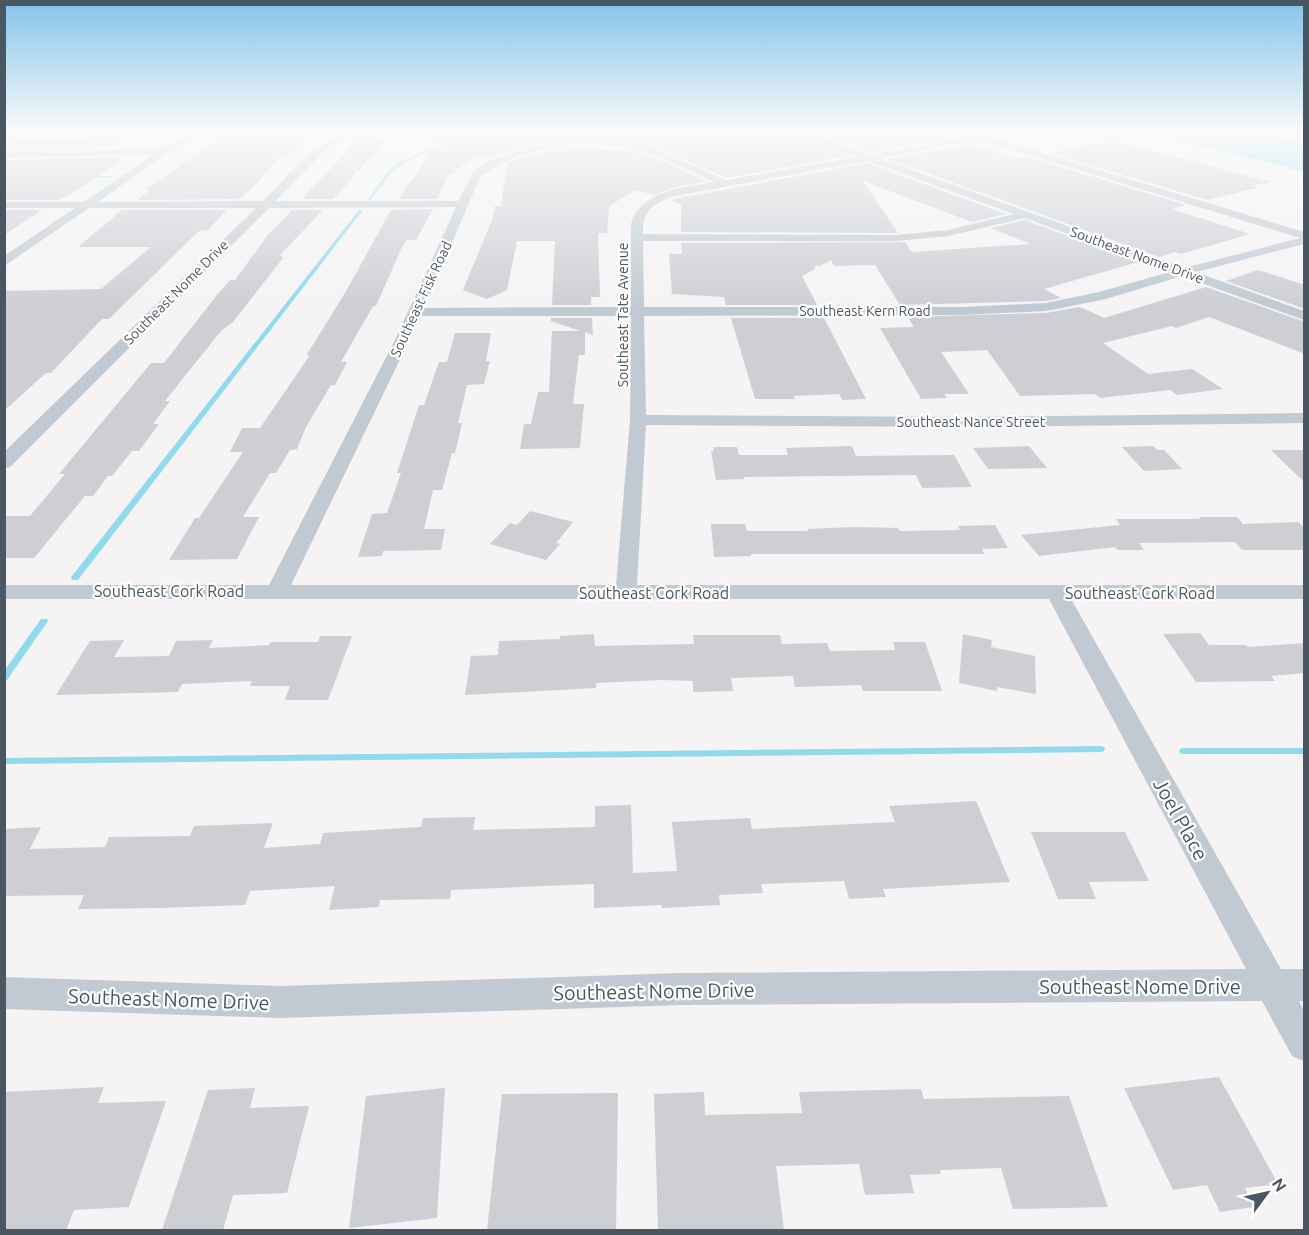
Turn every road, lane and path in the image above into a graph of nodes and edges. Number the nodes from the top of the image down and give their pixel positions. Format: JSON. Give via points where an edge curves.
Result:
{"nodes":[{"id":1,"x":109,"y":191,"type":"edge"},
{"id":2,"x":278,"y":191,"type":"edge"},
{"id":3,"x":469,"y":191,"type":"edge"},
{"id":4,"x":680,"y":191,"type":"edge"},
{"id":5,"x":958,"y":191,"type":"edge"},
{"id":6,"x":1155,"y":191,"type":"edge"},
{"id":7,"x":264,"y":204,"type":"junction"},
{"id":8,"x":464,"y":204,"type":"junction"},
{"id":9,"x":4,"y":205,"type":"edge"},
{"id":10,"x":89,"y":205,"type":"junction"},
{"id":11,"x":1026,"y":215,"type":"junction"},
{"id":12,"x":1305,"y":236,"type":"edge"},
{"id":13,"x":638,"y":237,"type":"junction"},
{"id":14,"x":1305,"y":241,"type":"edge"},
{"id":15,"x":4,"y":262,"type":"edge"},
{"id":16,"x":1183,"y":272,"type":"junction"},
{"id":17,"x":416,"y":312,"type":"junction"},
{"id":18,"x":638,"y":313,"type":"junction"},
{"id":19,"x":1305,"y":316,"type":"edge"},
{"id":20,"x":1305,"y":418,"type":"edge"},
{"id":21,"x":638,"y":420,"type":"junction"},
{"id":22,"x":4,"y":463,"type":"edge"},
{"id":23,"x":277,"y":591,"type":"junction"},
{"id":24,"x":4,"y":592,"type":"edge"},
{"id":25,"x":1305,"y":592,"type":"edge"},
{"id":26,"x":626,"y":593,"type":"junction"},
{"id":27,"x":1057,"y":594,"type":"junction"},
{"id":28,"x":1289,"y":985,"type":"edge"},
{"id":29,"x":4,"y":993,"type":"edge"},
{"id":30,"x":1305,"y":1044,"type":"edge"}],
"edges":[{"from":1,"to":10,"type":"street"},
{"from":2,"to":7,"type":"street","name":"Southeast Nome Drive"},
{"from":3,"to":8,"type":"street","name":"Southeast Fisk Road"},
{"from":4,"to":13,"type":"street","name":"Southeast Tate Avenue","via":[[643,207],[638,216]]},
{"from":5,"to":11,"type":"street","name":"Southeast Nome Drive"},
{"from":6,"to":12,"type":"street"},
{"from":7,"to":8,"type":"street"},
{"from":7,"to":10,"type":"street"},
{"from":7,"to":22,"type":"street","name":"Southeast Nome Drive"},
{"from":8,"to":17,"type":"street","name":"Southeast Fisk Road"},
{"from":9,"to":10,"type":"street"},
{"from":10,"to":15,"type":"street"},
{"from":11,"to":13,"type":"street","via":[[948,233],[896,238]]},
{"from":11,"to":16,"type":"street","name":"Southeast Nome Drive"},
{"from":13,"to":18,"type":"street","name":"Southeast Tate Avenue"},
{"from":14,"to":16,"type":"street","name":"Southeast Kern Road"},
{"from":16,"to":18,"type":"street","name":"Southeast Kern Road","via":[[1046,307]]},
{"from":16,"to":19,"type":"street","name":"Southeast Nome Drive"},
{"from":17,"to":18,"type":"street","name":"Southeast Kern Road"},
{"from":17,"to":23,"type":"street","name":"Southeast Fisk Road"},
{"from":18,"to":21,"type":"street","name":"Southeast Tate Avenue"},
{"from":20,"to":21,"type":"street","name":"Southeast Nance Street"},
{"from":21,"to":26,"type":"street","name":"Southeast Tate Avenue"},
{"from":23,"to":24,"type":"street","name":"Southeast Cork Road"},
{"from":23,"to":26,"type":"street","name":"Southeast Cork Road"},
{"from":25,"to":27,"type":"street","name":"Southeast Cork Road"},
{"from":26,"to":27,"type":"street","name":"Southeast Cork Road"},
{"from":27,"to":28,"type":"street","name":"Joel Place"},
{"from":28,"to":29,"type":"street","name":"Southeast Nome Drive","via":[[682,989],[281,1002]]},
{"from":28,"to":30,"type":"street","name":"Joel Place"}]}
